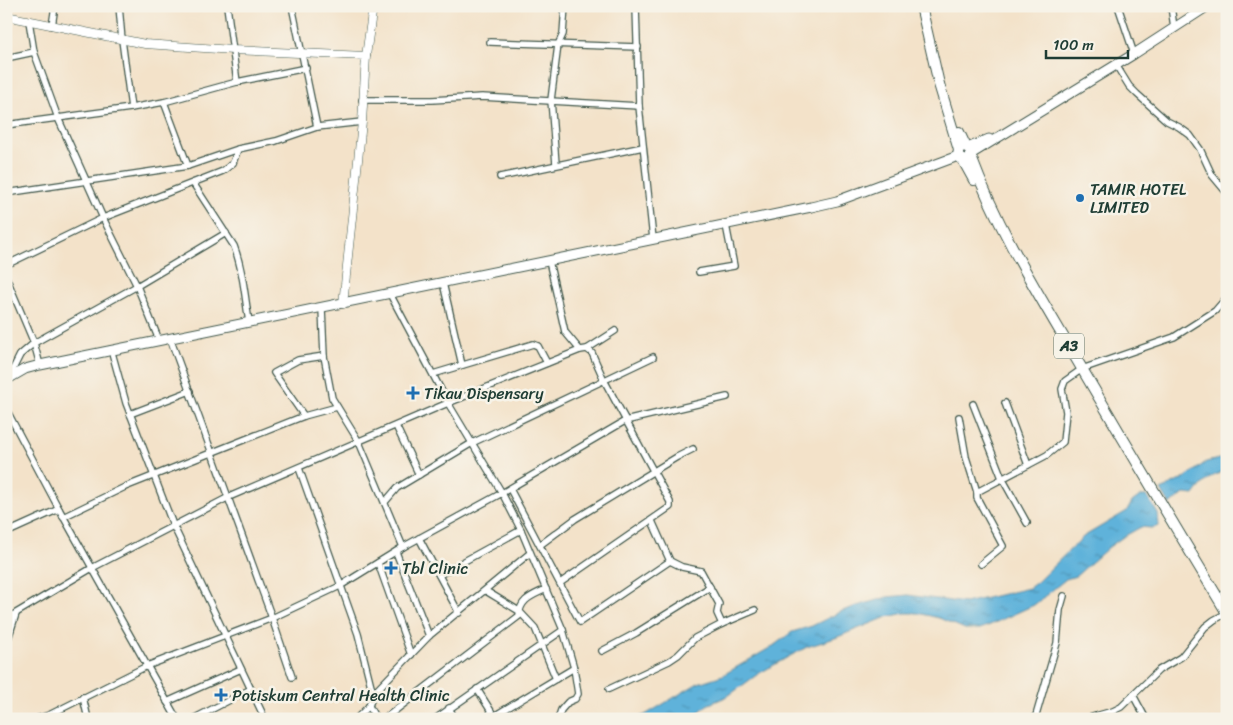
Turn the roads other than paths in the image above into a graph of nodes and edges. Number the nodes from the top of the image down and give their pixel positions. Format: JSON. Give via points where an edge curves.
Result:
{"nodes":[{"id":1,"x":55,"y":6,"type":"edge"},
{"id":2,"x":119,"y":6,"type":"edge"},
{"id":3,"x":227,"y":6,"type":"edge"},
{"id":4,"x":292,"y":6,"type":"edge"},
{"id":5,"x":373,"y":6,"type":"edge"},
{"id":6,"x":566,"y":6,"type":"edge"},
{"id":7,"x":636,"y":6,"type":"edge"},
{"id":8,"x":921,"y":6,"type":"edge"},
{"id":9,"x":1118,"y":6,"type":"edge"},
{"id":10,"x":1171,"y":6,"type":"edge"},
{"id":11,"x":1208,"y":6,"type":"edge"},
{"id":12,"x":6,"y":16,"type":"edge"},
{"id":13,"x":29,"y":21,"type":"junction"},
{"id":14,"x":52,"y":26,"type":"junction"},
{"id":15,"x":1174,"y":28,"type":"junction"},
{"id":16,"x":122,"y":40,"type":"junction"},
{"id":17,"x":490,"y":42,"type":"dead end"},
{"id":18,"x":558,"y":45,"type":"junction"},
{"id":19,"x":638,"y":46,"type":"junction"},
{"id":20,"x":233,"y":50,"type":"junction"},
{"id":21,"x":34,"y":52,"type":"junction"},
{"id":22,"x":302,"y":53,"type":"junction"},
{"id":23,"x":1134,"y":54,"type":"junction"},
{"id":24,"x":366,"y":56,"type":"junction"},
{"id":25,"x":6,"y":58,"type":"edge"},
{"id":26,"x":1116,"y":65,"type":"junction"},
{"id":27,"x":306,"y":68,"type":"junction"},
{"id":28,"x":237,"y":82,"type":"junction"},
{"id":29,"x":362,"y":100,"type":"junction"},
{"id":30,"x":551,"y":100,"type":"junction"},
{"id":31,"x":164,"y":102,"type":"junction"},
{"id":32,"x":639,"y":106,"type":"junction"},
{"id":33,"x":131,"y":108,"type":"junction"},
{"id":34,"x":58,"y":118,"type":"junction"},
{"id":35,"x":362,"y":122,"type":"junction"},
{"id":36,"x":6,"y":124,"type":"edge"},
{"id":37,"x":317,"y":127,"type":"junction"},
{"id":38,"x":643,"y":147,"type":"junction"},
{"id":39,"x":238,"y":149,"type":"junction"},
{"id":40,"x":965,"y":153,"type":"junction"},
{"id":41,"x":556,"y":164,"type":"junction"},
{"id":42,"x":188,"y":166,"type":"junction"},
{"id":43,"x":500,"y":176,"type":"dead end"},
{"id":44,"x":87,"y":180,"type":"junction"},
{"id":45,"x":193,"y":183,"type":"junction"},
{"id":46,"x":6,"y":193,"type":"edge"},
{"id":47,"x":1227,"y":193,"type":"edge"},
{"id":48,"x":103,"y":218,"type":"junction"},
{"id":49,"x":726,"y":225,"type":"junction"},
{"id":50,"x":226,"y":233,"type":"junction"},
{"id":51,"x":653,"y":239,"type":"junction"},
{"id":52,"x":550,"y":261,"type":"junction"},
{"id":53,"x":6,"y":265,"type":"edge"},
{"id":54,"x":699,"y":272,"type":"dead end"},
{"id":55,"x":6,"y":277,"type":"edge"},
{"id":56,"x":443,"y":283,"type":"junction"},
{"id":57,"x":137,"y":286,"type":"junction"},
{"id":58,"x":390,"y":294,"type":"junction"},
{"id":59,"x":1227,"y":297,"type":"edge"},
{"id":60,"x":343,"y":304,"type":"junction"},
{"id":61,"x":322,"y":308,"type":"junction"},
{"id":62,"x":249,"y":322,"type":"junction"},
{"id":63,"x":615,"y":331,"type":"dead end"},
{"id":64,"x":170,"y":338,"type":"junction"},
{"id":65,"x":159,"y":340,"type":"junction"},
{"id":66,"x":34,"y":343,"type":"junction"},
{"id":67,"x":111,"y":349,"type":"junction"},
{"id":68,"x":587,"y":349,"type":"junction"},
{"id":69,"x":580,"y":350,"type":"junction"},
{"id":70,"x":324,"y":356,"type":"junction"},
{"id":71,"x":653,"y":357,"type":"dead end"},
{"id":72,"x":547,"y":363,"type":"junction"},
{"id":73,"x":40,"y":365,"type":"junction"},
{"id":74,"x":462,"y":366,"type":"junction"},
{"id":75,"x":1082,"y":369,"type":"junction"},
{"id":76,"x":432,"y":374,"type":"junction"},
{"id":77,"x":7,"y":380,"type":"edge"},
{"id":78,"x":604,"y":380,"type":"junction"},
{"id":79,"x":190,"y":391,"type":"junction"},
{"id":80,"x":726,"y":398,"type":"dead end"},
{"id":81,"x":448,"y":403,"type":"junction"},
{"id":82,"x":1005,"y":403,"type":"dead end"},
{"id":83,"x":973,"y":404,"type":"dead end"},
{"id":84,"x":337,"y":407,"type":"junction"},
{"id":85,"x":6,"y":409,"type":"edge"},
{"id":86,"x":130,"y":414,"type":"junction"},
{"id":87,"x":304,"y":416,"type":"junction"},
{"id":88,"x":959,"y":417,"type":"dead end"},
{"id":89,"x":625,"y":421,"type":"junction"},
{"id":90,"x":396,"y":426,"type":"junction"},
{"id":91,"x":359,"y":442,"type":"junction"},
{"id":92,"x":472,"y":444,"type":"junction"},
{"id":93,"x":693,"y":449,"type":"dead end"},
{"id":94,"x":212,"y":452,"type":"junction"},
{"id":95,"x":1028,"y":465,"type":"junction"},
{"id":96,"x":299,"y":468,"type":"junction"},
{"id":97,"x":652,"y":471,"type":"junction"},
{"id":98,"x":419,"y":475,"type":"junction"},
{"id":99,"x":153,"y":476,"type":"junction"},
{"id":100,"x":1002,"y":478,"type":"junction"},
{"id":101,"x":510,"y":489,"type":"junction"},
{"id":102,"x":977,"y":492,"type":"junction"},
{"id":103,"x":502,"y":493,"type":"junction"},
{"id":104,"x":229,"y":498,"type":"junction"},
{"id":105,"x":385,"y":502,"type":"junction"},
{"id":106,"x":59,"y":509,"type":"junction"},
{"id":107,"x":63,"y":517,"type":"junction"},
{"id":108,"x":652,"y":521,"type":"junction"},
{"id":109,"x":1028,"y":524,"type":"dead end"},
{"id":110,"x":173,"y":525,"type":"junction"},
{"id":111,"x":521,"y":530,"type":"junction"},
{"id":112,"x":6,"y":532,"type":"edge"},
{"id":113,"x":419,"y":538,"type":"junction"},
{"id":114,"x":540,"y":545,"type":"junction"},
{"id":115,"x":403,"y":547,"type":"junction"},
{"id":116,"x":396,"y":552,"type":"junction"},
{"id":117,"x":530,"y":553,"type":"junction"},
{"id":118,"x":670,"y":561,"type":"junction"},
{"id":119,"x":378,"y":563,"type":"junction"},
{"id":120,"x":981,"y":564,"type":"dead end"},
{"id":121,"x":92,"y":568,"type":"junction"},
{"id":122,"x":439,"y":575,"type":"junction"},
{"id":123,"x":560,"y":583,"type":"junction"},
{"id":124,"x":340,"y":586,"type":"junction"},
{"id":125,"x":710,"y":587,"type":"junction"},
{"id":126,"x":546,"y":589,"type":"junction"},
{"id":127,"x":486,"y":591,"type":"junction"},
{"id":128,"x":1064,"y":596,"type":"dead end"},
{"id":129,"x":755,"y":610,"type":"dead end"},
{"id":130,"x":519,"y":611,"type":"junction"},
{"id":131,"x":1227,"y":612,"type":"edge"},
{"id":132,"x":459,"y":613,"type":"junction"},
{"id":133,"x":16,"y":614,"type":"junction"},
{"id":134,"x":272,"y":618,"type":"junction"},
{"id":135,"x":6,"y":619,"type":"edge"},
{"id":136,"x":722,"y":624,"type":"junction"},
{"id":137,"x":563,"y":630,"type":"junction"},
{"id":138,"x":225,"y":636,"type":"junction"},
{"id":139,"x":430,"y":636,"type":"junction"},
{"id":140,"x":6,"y":645,"type":"edge"},
{"id":141,"x":541,"y":645,"type":"junction"},
{"id":142,"x":602,"y":651,"type":"dead end"},
{"id":143,"x":411,"y":655,"type":"junction"},
{"id":144,"x":147,"y":666,"type":"junction"},
{"id":145,"x":574,"y":668,"type":"junction"},
{"id":146,"x":241,"y":670,"type":"junction"},
{"id":147,"x":292,"y":677,"type":"dead end"},
{"id":148,"x":556,"y":679,"type":"junction"},
{"id":149,"x":251,"y":689,"type":"junction"},
{"id":150,"x":477,"y":689,"type":"junction"},
{"id":151,"x":609,"y":689,"type":"dead end"},
{"id":152,"x":373,"y":694,"type":"junction"},
{"id":153,"x":1133,"y":695,"type":"junction"},
{"id":154,"x":83,"y":697,"type":"junction"},
{"id":155,"x":167,"y":702,"type":"junction"},
{"id":156,"x":369,"y":706,"type":"junction"},
{"id":157,"x":450,"y":708,"type":"junction"},
{"id":158,"x":495,"y":718,"type":"edge"},
{"id":159,"x":36,"y":719,"type":"edge"},
{"id":160,"x":88,"y":719,"type":"edge"},
{"id":161,"x":177,"y":719,"type":"edge"},
{"id":162,"x":193,"y":719,"type":"edge"},
{"id":163,"x":265,"y":719,"type":"edge"},
{"id":164,"x":356,"y":719,"type":"edge"},
{"id":165,"x":376,"y":719,"type":"edge"},
{"id":166,"x":384,"y":719,"type":"edge"},
{"id":167,"x":435,"y":719,"type":"edge"},
{"id":168,"x":455,"y":719,"type":"edge"},
{"id":169,"x":558,"y":719,"type":"edge"},
{"id":170,"x":1035,"y":719,"type":"edge"},
{"id":171,"x":1086,"y":719,"type":"edge"},
{"id":172,"x":1146,"y":719,"type":"edge"}],
"edges":[{"from":1,"to":14,"type":"street"},
{"from":2,"to":16,"type":"street"},
{"from":3,"to":20,"type":"street"},
{"from":4,"to":22,"type":"street"},
{"from":5,"to":24,"type":"street"},
{"from":6,"to":18,"type":"street","via":[[563,34]]},
{"from":7,"to":19,"type":"street"},
{"from":8,"to":40,"type":"highway","number":"A3","via":[[939,84]]},
{"from":9,"to":23,"type":"street"},
{"from":10,"to":15,"type":"street"},
{"from":11,"to":15,"type":"main road"},
{"from":12,"to":13,"type":"street"},
{"from":13,"to":14,"type":"street"},
{"from":13,"to":21,"type":"street"},
{"from":14,"to":16,"type":"street"},
{"from":15,"to":23,"type":"main road"},
{"from":16,"to":20,"type":"street"},
{"from":16,"to":33,"type":"street"},
{"from":17,"to":18,"type":"street"},
{"from":18,"to":19,"type":"street"},
{"from":18,"to":30,"type":"street"},
{"from":19,"to":32,"type":"street"},
{"from":20,"to":22,"type":"street"},
{"from":20,"to":28,"type":"street"},
{"from":21,"to":25,"type":"street"},
{"from":21,"to":34,"type":"street"},
{"from":22,"to":24,"type":"street"},
{"from":22,"to":27,"type":"street"},
{"from":23,"to":26,"type":"main road"},
{"from":24,"to":29,"type":"street"},
{"from":26,"to":40,"type":"main road","via":[[1001,135]]},
{"from":26,"to":47,"type":"street","via":[[1137,94],[1167,121],[1190,135],[1212,175]]},
{"from":27,"to":28,"type":"street"},
{"from":27,"to":37,"type":"street"},
{"from":28,"to":31,"type":"street"},
{"from":29,"to":30,"type":"street","via":[[482,97]]},
{"from":29,"to":35,"type":"street"},
{"from":30,"to":32,"type":"street"},
{"from":30,"to":41,"type":"street"},
{"from":31,"to":33,"type":"street"},
{"from":31,"to":42,"type":"street"},
{"from":32,"to":38,"type":"street"},
{"from":33,"to":34,"type":"street"},
{"from":34,"to":36,"type":"street"},
{"from":34,"to":44,"type":"street"},
{"from":35,"to":37,"type":"street"},
{"from":35,"to":60,"type":"street"},
{"from":37,"to":39,"type":"street"},
{"from":38,"to":41,"type":"street"},
{"from":38,"to":51,"type":"street"},
{"from":39,"to":42,"type":"street"},
{"from":39,"to":45,"type":"street","via":[[228,168]]},
{"from":40,"to":49,"type":"main road","via":[[836,201]]},
{"from":40,"to":75,"type":"highway","number":"A3","via":[[1021,265]]},
{"from":41,"to":43,"type":"street"},
{"from":42,"to":44,"type":"street"},
{"from":44,"to":46,"type":"street"},
{"from":44,"to":48,"type":"street"},
{"from":45,"to":48,"type":"street"},
{"from":45,"to":50,"type":"street"},
{"from":48,"to":53,"type":"street"},
{"from":48,"to":57,"type":"street"},
{"from":49,"to":51,"type":"main road"},
{"from":49,"to":54,"type":"street","via":[[734,266]]},
{"from":50,"to":57,"type":"street"},
{"from":50,"to":62,"type":"street","via":[[238,256]]},
{"from":51,"to":52,"type":"main road"},
{"from":52,"to":56,"type":"main road"},
{"from":52,"to":69,"type":"street","via":[[564,332]]},
{"from":55,"to":66,"type":"street"},
{"from":56,"to":58,"type":"main road"},
{"from":56,"to":74,"type":"street"},
{"from":57,"to":65,"type":"street"},
{"from":57,"to":66,"type":"street"},
{"from":58,"to":60,"type":"main road"},
{"from":58,"to":76,"type":"street"},
{"from":59,"to":75,"type":"street","via":[[1215,311],[1174,337]]},
{"from":60,"to":61,"type":"main road"},
{"from":61,"to":62,"type":"main road"},
{"from":61,"to":70,"type":"street"},
{"from":62,"to":64,"type":"main road"},
{"from":63,"to":68,"type":"street"},
{"from":64,"to":65,"type":"main road"},
{"from":64,"to":79,"type":"street"},
{"from":65,"to":67,"type":"main road"},
{"from":66,"to":73,"type":"street"},
{"from":66,"to":77,"type":"street","via":[[20,355]]},
{"from":67,"to":73,"type":"main road"},
{"from":67,"to":86,"type":"street"},
{"from":68,"to":69,"type":"street"},
{"from":68,"to":78,"type":"street"},
{"from":69,"to":72,"type":"street"},
{"from":70,"to":84,"type":"street","via":[[329,387]]},
{"from":70,"to":87,"type":"street","via":[[298,360],[274,373]]},
{"from":71,"to":78,"type":"street"},
{"from":72,"to":74,"type":"street","via":[[538,346],[533,344]]},
{"from":72,"to":81,"type":"street"},
{"from":73,"to":77,"type":"main road","via":[[25,369]]},
{"from":74,"to":76,"type":"street"},
{"from":75,"to":95,"type":"street","via":[[1065,381],[1062,389],[1066,412],[1063,442],[1047,456]]},
{"from":75,"to":131,"type":"highway","number":"A3"},
{"from":76,"to":81,"type":"street"},
{"from":78,"to":89,"type":"street"},
{"from":78,"to":92,"type":"street"},
{"from":79,"to":86,"type":"street"},
{"from":79,"to":94,"type":"street"},
{"from":80,"to":89,"type":"street"},
{"from":81,"to":90,"type":"street"},
{"from":81,"to":92,"type":"street"},
{"from":82,"to":95,"type":"street"},
{"from":83,"to":100,"type":"street"},
{"from":84,"to":87,"type":"street"},
{"from":84,"to":91,"type":"street"},
{"from":85,"to":106,"type":"street"},
{"from":86,"to":99,"type":"street"},
{"from":87,"to":94,"type":"street"},
{"from":88,"to":102,"type":"street","via":[[966,457]]},
{"from":89,"to":97,"type":"street"},
{"from":89,"to":101,"type":"street"},
{"from":90,"to":91,"type":"street"},
{"from":90,"to":98,"type":"street"},
{"from":91,"to":96,"type":"street"},
{"from":91,"to":105,"type":"street"},
{"from":92,"to":98,"type":"street"},
{"from":92,"to":103,"type":"street"},
{"from":93,"to":97,"type":"street"},
{"from":94,"to":99,"type":"street"},
{"from":94,"to":104,"type":"street"},
{"from":95,"to":100,"type":"street"},
{"from":96,"to":104,"type":"street"},
{"from":96,"to":124,"type":"street"},
{"from":97,"to":108,"type":"street","via":[[670,507]]},
{"from":97,"to":114,"type":"street"},
{"from":98,"to":105,"type":"street","via":[[397,488]]},
{"from":99,"to":107,"type":"street","via":[[125,486]]},
{"from":99,"to":110,"type":"street"},
{"from":100,"to":102,"type":"street"},
{"from":100,"to":109,"type":"street"},
{"from":101,"to":103,"type":"street"},
{"from":101,"to":114,"type":"street"},
{"from":102,"to":120,"type":"street","via":[[977,498],[1003,546]]},
{"from":103,"to":111,"type":"street"},
{"from":103,"to":113,"type":"street"},
{"from":104,"to":110,"type":"street"},
{"from":104,"to":134,"type":"street"},
{"from":105,"to":115,"type":"street"},
{"from":106,"to":107,"type":"street"},
{"from":106,"to":112,"type":"street"},
{"from":107,"to":121,"type":"street"},
{"from":108,"to":118,"type":"street"},
{"from":108,"to":123,"type":"street"},
{"from":110,"to":121,"type":"street"},
{"from":110,"to":138,"type":"street"},
{"from":111,"to":117,"type":"street"},
{"from":111,"to":122,"type":"street"},
{"from":113,"to":115,"type":"street"},
{"from":113,"to":122,"type":"street"},
{"from":114,"to":123,"type":"street"},
{"from":115,"to":116,"type":"street"},
{"from":116,"to":119,"type":"street"},
{"from":116,"to":139,"type":"street"},
{"from":117,"to":126,"type":"street"},
{"from":117,"to":127,"type":"street"},
{"from":118,"to":123,"type":"street","via":[[580,622]]},
{"from":118,"to":125,"type":"street","via":[[701,571]]},
{"from":119,"to":124,"type":"street"},
{"from":119,"to":143,"type":"street"},
{"from":121,"to":133,"type":"street"},
{"from":121,"to":144,"type":"street"},
{"from":122,"to":132,"type":"street"},
{"from":124,"to":134,"type":"street"},
{"from":124,"to":152,"type":"street","via":[[358,634]]},
{"from":125,"to":136,"type":"street","via":[[719,604],[717,613]]},
{"from":125,"to":142,"type":"street"},
{"from":126,"to":130,"type":"street","via":[[524,601]]},
{"from":126,"to":137,"type":"street"},
{"from":127,"to":130,"type":"street"},
{"from":127,"to":132,"type":"street"},
{"from":128,"to":170,"type":"street","via":[[1057,642]]},
{"from":129,"to":136,"type":"street"},
{"from":130,"to":141,"type":"street","via":[[535,628]]},
{"from":130,"to":166,"type":"street","via":[[519,616]]},
{"from":131,"to":153,"type":"street","via":[[1205,627],[1181,657],[1159,670]]},
{"from":132,"to":139,"type":"street"},
{"from":133,"to":135,"type":"street"},
{"from":133,"to":140,"type":"street"},
{"from":134,"to":138,"type":"street"},
{"from":134,"to":147,"type":"street"},
{"from":136,"to":151,"type":"street","via":[[695,638],[669,661]]},
{"from":137,"to":141,"type":"street"},
{"from":137,"to":145,"type":"street"},
{"from":138,"to":144,"type":"street"},
{"from":138,"to":146,"type":"street"},
{"from":139,"to":143,"type":"street"},
{"from":141,"to":148,"type":"street"},
{"from":141,"to":150,"type":"street"},
{"from":143,"to":152,"type":"street"},
{"from":144,"to":154,"type":"street"},
{"from":144,"to":155,"type":"street"},
{"from":145,"to":148,"type":"street"},
{"from":145,"to":169,"type":"street","via":[[578,694],[561,710]]},
{"from":146,"to":149,"type":"street"},
{"from":146,"to":155,"type":"street"},
{"from":148,"to":158,"type":"street"},
{"from":149,"to":162,"type":"street"},
{"from":149,"to":163,"type":"street"},
{"from":150,"to":157,"type":"street"},
{"from":150,"to":158,"type":"street"},
{"from":152,"to":156,"type":"street"},
{"from":153,"to":171,"type":"street","via":[[1114,712]]},
{"from":153,"to":172,"type":"street"},
{"from":154,"to":159,"type":"street"},
{"from":154,"to":160,"type":"street"},
{"from":155,"to":161,"type":"street"},
{"from":156,"to":164,"type":"street"},
{"from":156,"to":165,"type":"street"},
{"from":157,"to":167,"type":"street"},
{"from":157,"to":168,"type":"street"}]}
